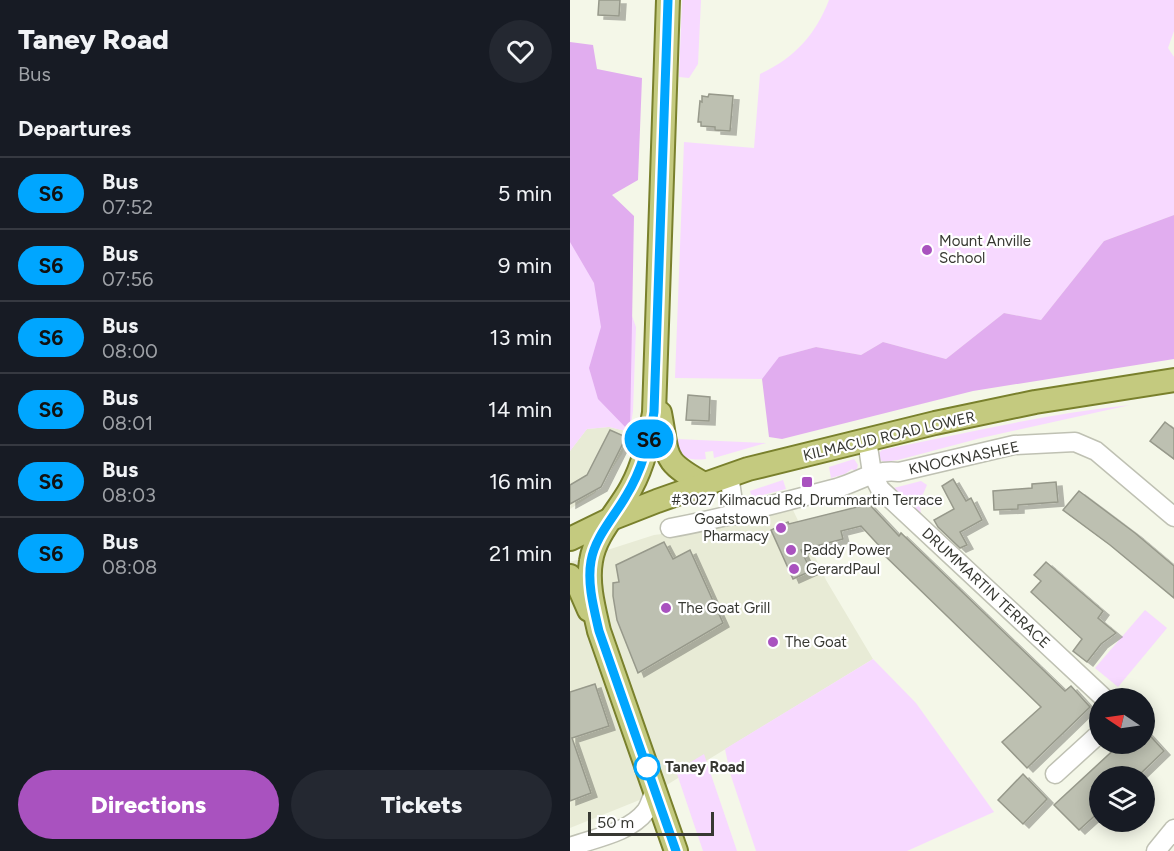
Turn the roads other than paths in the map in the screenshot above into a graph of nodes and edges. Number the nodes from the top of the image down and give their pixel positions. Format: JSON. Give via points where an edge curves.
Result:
{"nodes":[{"id":1,"x":668,"y":0,"type":"edge"},
{"id":2,"x":1174,"y":380,"type":"edge"},
{"id":3,"x":655,"y":391,"type":"junction"},
{"id":4,"x":867,"y":440,"type":"junction"},
{"id":5,"x":872,"y":473,"type":"junction"},
{"id":6,"x":729,"y":475,"type":"junction"},
{"id":7,"x":704,"y":484,"type":"junction"},
{"id":8,"x":735,"y":515,"type":"junction"},
{"id":9,"x":1174,"y":516,"type":"edge"},
{"id":10,"x":611,"y":519,"type":"junction"},
{"id":11,"x":670,"y":528,"type":"dead end"},
{"id":12,"x":570,"y":539,"type":"edge"},
{"id":13,"x":570,"y":576,"type":"edge"},
{"id":14,"x":599,"y":631,"type":"junction"},
{"id":15,"x":1093,"y":688,"type":"edge"},
{"id":16,"x":1089,"y":743,"type":"edge"},
{"id":17,"x":1055,"y":774,"type":"dead end"},
{"id":18,"x":655,"y":790,"type":"junction"},
{"id":19,"x":1174,"y":829,"type":"edge"},
{"id":20,"x":570,"y":847,"type":"edge"},
{"id":21,"x":676,"y":851,"type":"edge"},
{"id":22,"x":1156,"y":851,"type":"edge"}],
"edges":[{"from":1,"to":3,"type":"main road"},
{"from":2,"to":4,"type":"main road","name":"KILMACUD ROAD LOWER","via":[[1035,402]]},
{"from":3,"to":7,"type":"main road","via":[[670,460]]},
{"from":3,"to":10,"type":"main road","via":[[644,458]]},
{"from":4,"to":5,"type":"street"},
{"from":4,"to":6,"type":"main road","name":"KILMACUD ROAD LOWER"},
{"from":5,"to":8,"type":"street","name":"KNOCKNASHEE","via":[[846,485]]},
{"from":5,"to":9,"type":"street","name":"KNOCKNASHEE","via":[[899,472],[1014,445],[1075,442],[1096,452]]},
{"from":5,"to":15,"type":"street","name":"DRUMMARTIN TERRACE","via":[[880,489]]},
{"from":6,"to":7,"type":"main road","name":"KILMACUD ROAD LOWER"},
{"from":6,"to":8,"type":"street"},
{"from":7,"to":10,"type":"main road","name":"KILMACUD ROAD LOWER"},
{"from":8,"to":11,"type":"street","name":"KNOCKNASHEE"},
{"from":10,"to":12,"type":"main road","name":"KILMACUD ROAD LOWER"},
{"from":10,"to":14,"type":"main road","via":[[595,548],[590,567]]},
{"from":13,"to":14,"type":"main road"},
{"from":14,"to":18,"type":"main road"},
{"from":16,"to":17,"type":"street"},
{"from":18,"to":20,"type":"street","via":[[644,814],[619,830]]},
{"from":18,"to":21,"type":"main road"},
{"from":19,"to":22,"type":"street"}]}
